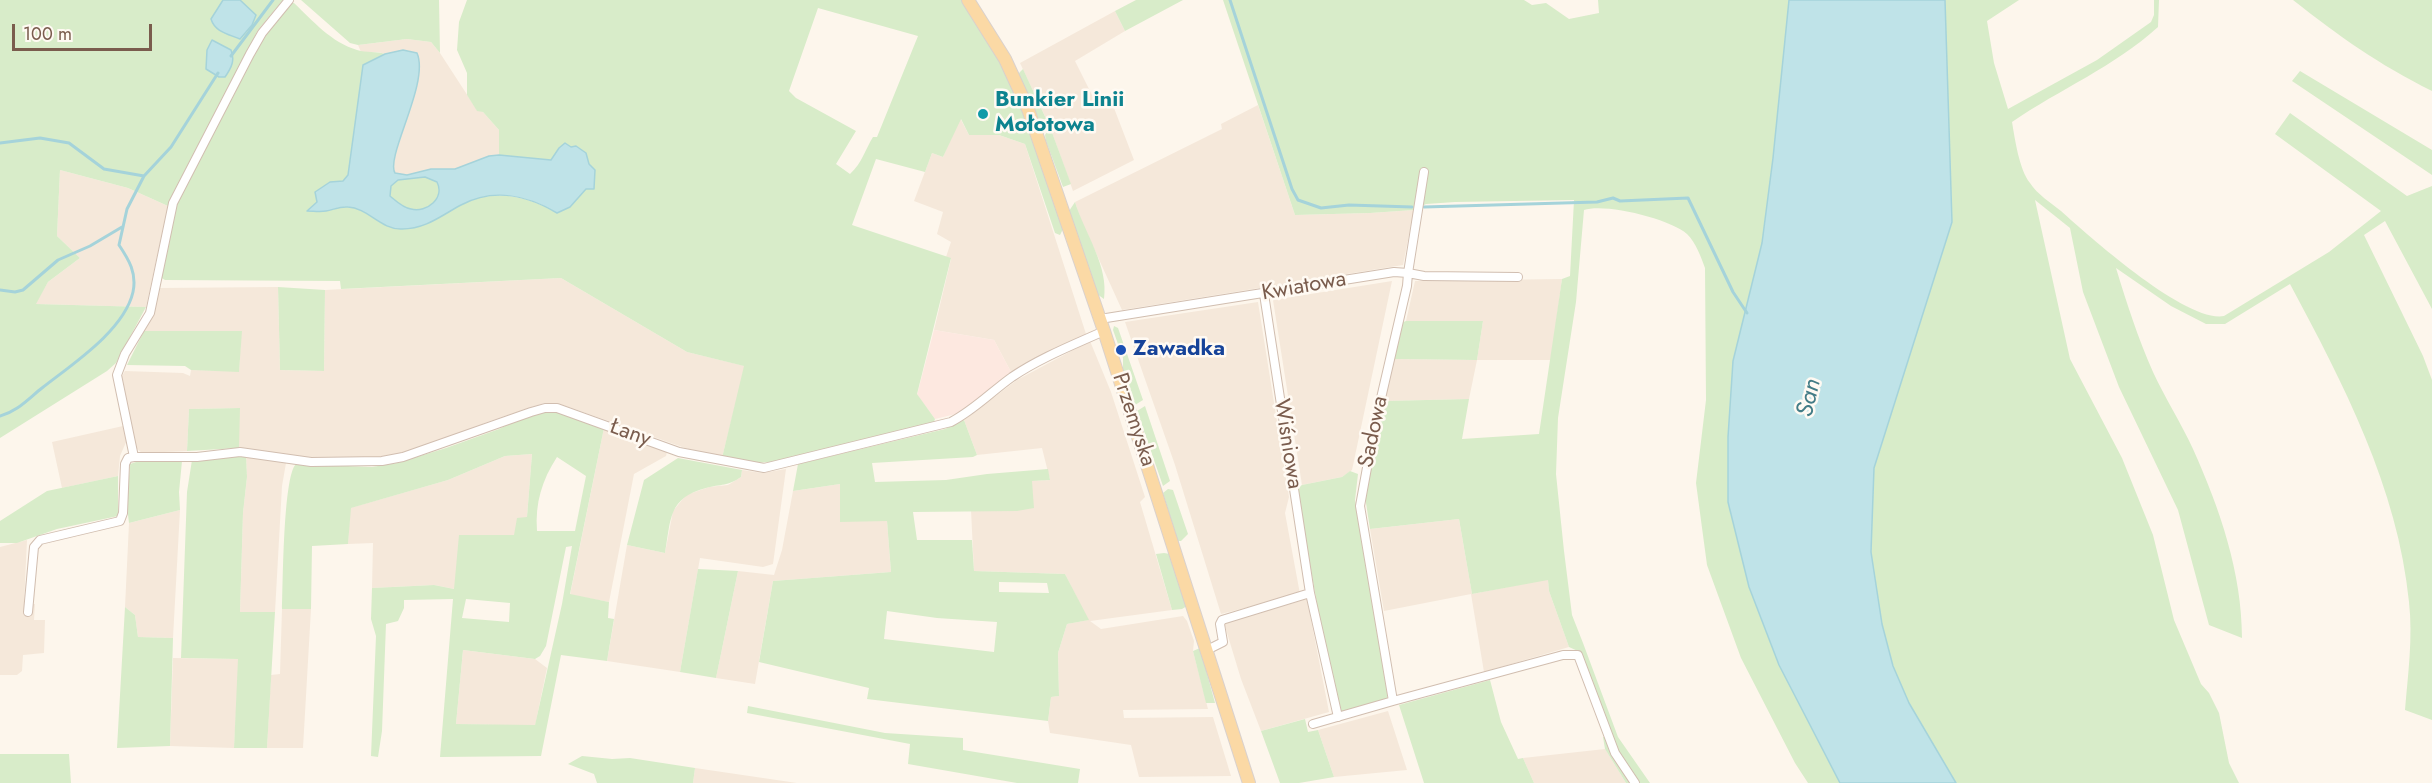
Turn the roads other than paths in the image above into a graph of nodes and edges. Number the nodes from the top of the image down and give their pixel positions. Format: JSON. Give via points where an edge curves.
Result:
{"nodes":[{"id":1,"x":289,"y":0,"type":"edge"},
{"id":2,"x":968,"y":0,"type":"edge"},
{"id":3,"x":1424,"y":172,"type":"dead end"},
{"id":4,"x":1408,"y":273,"type":"junction"},
{"id":5,"x":1518,"y":277,"type":"dead end"},
{"id":6,"x":1264,"y":294,"type":"junction"},
{"id":7,"x":1102,"y":325,"type":"junction"},
{"id":8,"x":134,"y":457,"type":"junction"},
{"id":9,"x":1310,"y":593,"type":"junction"},
{"id":10,"x":28,"y":612,"type":"dead end"},
{"id":11,"x":1207,"y":650,"type":"junction"},
{"id":12,"x":1394,"y":701,"type":"junction"},
{"id":13,"x":1338,"y":717,"type":"junction"},
{"id":14,"x":1313,"y":724,"type":"dead end"},
{"id":15,"x":1250,"y":783,"type":"edge"},
{"id":16,"x":1635,"y":783,"type":"edge"}],
"edges":[{"from":1,"to":8,"type":"street","via":[[262,33],[173,203],[150,313],[117,375]]},
{"from":2,"to":7,"type":"main road","name":"Przemyska","via":[[1005,59],[1028,109]]},
{"from":3,"to":4,"type":"street"},
{"from":4,"to":5,"type":"street"},
{"from":4,"to":6,"type":"street","name":"Kwiatowa","via":[[1394,272]]},
{"from":4,"to":12,"type":"street","name":"Sadowa","via":[[1360,506]]},
{"from":6,"to":7,"type":"street","name":"Kwiatowa"},
{"from":6,"to":9,"type":"street","name":"Wiśniowa"},
{"from":7,"to":8,"type":"street","name":"Łany","via":[[1012,377],[951,422],[764,468],[680,452],[557,408],[544,408],[403,458],[382,461],[311,462],[240,452]]},
{"from":7,"to":11,"type":"main road","name":"Przemyska"},
{"from":8,"to":10,"type":"street","via":[[125,464],[120,521],[40,540],[34,548]]},
{"from":9,"to":11,"type":"street","via":[[1222,620],[1223,642]]},
{"from":9,"to":13,"type":"street","name":"Wiśniowa"},
{"from":11,"to":15,"type":"main road","name":"Przemyska"},
{"from":12,"to":13,"type":"street"},
{"from":12,"to":16,"type":"street","via":[[1563,655],[1578,655],[1615,753]]},
{"from":13,"to":14,"type":"street"}]}
